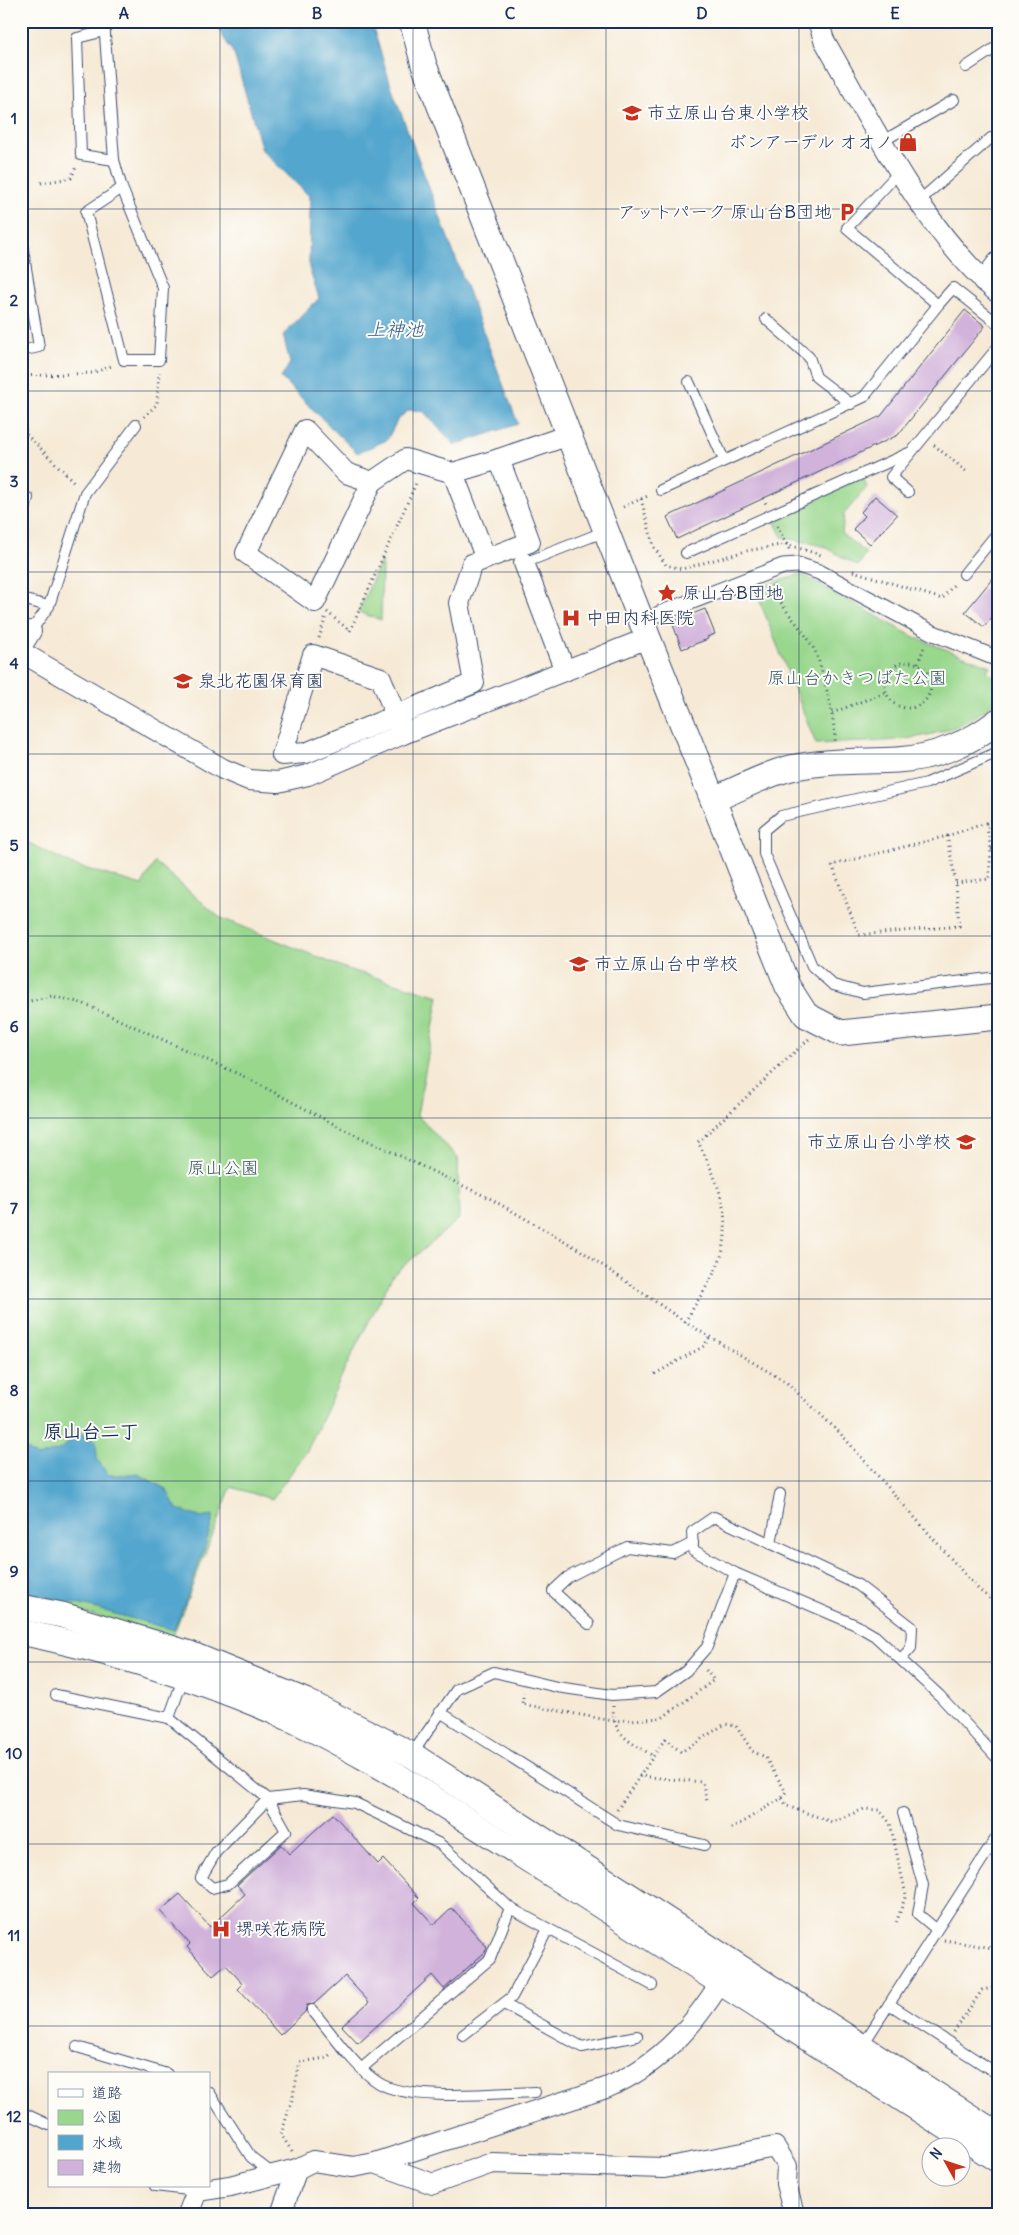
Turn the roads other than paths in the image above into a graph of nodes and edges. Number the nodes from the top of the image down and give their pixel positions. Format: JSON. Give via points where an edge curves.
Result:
{"nodes":[{"id":1,"x":412,"y":21,"type":"edge"},
{"id":2,"x":818,"y":21,"type":"edge"},
{"id":3,"x":104,"y":26,"type":"edge"},
{"id":4,"x":998,"y":46,"type":"edge"},
{"id":5,"x":966,"y":67,"type":"dead end"},
{"id":6,"x":954,"y":100,"type":"dead end"},
{"id":7,"x":991,"y":138,"type":"dead end"},
{"id":8,"x":883,"y":141,"type":"junction"},
{"id":9,"x":114,"y":160,"type":"junction"},
{"id":10,"x":900,"y":171,"type":"junction"},
{"id":11,"x":122,"y":188,"type":"junction"},
{"id":12,"x":919,"y":201,"type":"junction"},
{"id":13,"x":21,"y":238,"type":"edge"},
{"id":14,"x":998,"y":262,"type":"edge"},
{"id":15,"x":990,"y":287,"type":"edge"},
{"id":16,"x":938,"y":305,"type":"junction"},
{"id":17,"x":766,"y":319,"type":"dead end"},
{"id":18,"x":998,"y":324,"type":"edge"},
{"id":19,"x":998,"y":347,"type":"edge"},
{"id":20,"x":21,"y":351,"type":"edge"},
{"id":21,"x":689,"y":382,"type":"dead end"},
{"id":22,"x":851,"y":404,"type":"junction"},
{"id":23,"x":136,"y":425,"type":"road end"},
{"id":24,"x":569,"y":435,"type":"junction"},
{"id":25,"x":911,"y":452,"type":"junction"},
{"id":26,"x":499,"y":459,"type":"junction"},
{"id":27,"x":724,"y":460,"type":"junction"},
{"id":28,"x":453,"y":473,"type":"junction"},
{"id":29,"x":372,"y":482,"type":"junction"},
{"id":30,"x":661,"y":490,"type":"road end"},
{"id":31,"x":908,"y":492,"type":"dead end"},
{"id":32,"x":28,"y":498,"type":"dead end"},
{"id":33,"x":21,"y":523,"type":"edge"},
{"id":34,"x":606,"y":531,"type":"junction"},
{"id":35,"x":998,"y":532,"type":"edge"},
{"id":36,"x":686,"y":552,"type":"dead end"},
{"id":37,"x":486,"y":559,"type":"junction"},
{"id":38,"x":524,"y":563,"type":"joint"},
{"id":39,"x":964,"y":574,"type":"road end"},
{"id":40,"x":21,"y":599,"type":"edge"},
{"id":41,"x":49,"y":606,"type":"junction"},
{"id":42,"x":659,"y":614,"type":"dead end"},
{"id":43,"x":648,"y":638,"type":"junction"},
{"id":44,"x":26,"y":639,"type":"edge"},
{"id":45,"x":21,"y":652,"type":"edge"},
{"id":46,"x":998,"y":659,"type":"edge"},
{"id":47,"x":565,"y":671,"type":"junction"},
{"id":48,"x":998,"y":720,"type":"edge"},
{"id":49,"x":400,"y":725,"type":"junction"},
{"id":50,"x":998,"y":752,"type":"edge"},
{"id":51,"x":714,"y":799,"type":"junction"},
{"id":52,"x":998,"y":977,"type":"edge"},
{"id":53,"x":998,"y":1017,"type":"edge"},
{"id":54,"x":780,"y":1494,"type":"dead end"},
{"id":55,"x":693,"y":1543,"type":"junction"},
{"id":56,"x":771,"y":1544,"type":"junction"},
{"id":57,"x":735,"y":1574,"type":"junction"},
{"id":58,"x":21,"y":1607,"type":"edge"},
{"id":59,"x":589,"y":1624,"type":"dead end"},
{"id":60,"x":21,"y":1632,"type":"edge"},
{"id":61,"x":901,"y":1660,"type":"junction"},
{"id":62,"x":185,"y":1676,"type":"junction"},
{"id":63,"x":56,"y":1695,"type":"dead end"},
{"id":64,"x":440,"y":1712,"type":"junction"},
{"id":65,"x":169,"y":1718,"type":"junction"},
{"id":66,"x":412,"y":1755,"type":"junction"},
{"id":67,"x":998,"y":1759,"type":"edge"},
{"id":68,"x":268,"y":1799,"type":"junction"},
{"id":69,"x":903,"y":1813,"type":"dead end"},
{"id":70,"x":998,"y":1836,"type":"edge"},
{"id":71,"x":704,"y":1846,"type":"dead end"},
{"id":72,"x":510,"y":1908,"type":"junction"},
{"id":73,"x":548,"y":1929,"type":"junction"},
{"id":74,"x":934,"y":1933,"type":"junction"},
{"id":75,"x":726,"y":1974,"type":"junction"},
{"id":76,"x":652,"y":1985,"type":"dead end"},
{"id":77,"x":504,"y":2004,"type":"junction"},
{"id":78,"x":889,"y":2004,"type":"junction"},
{"id":79,"x":312,"y":2010,"type":"dead end"},
{"id":80,"x":463,"y":2035,"type":"dead end"},
{"id":81,"x":637,"y":2036,"type":"dead end"},
{"id":82,"x":77,"y":2047,"type":"dead end"},
{"id":83,"x":861,"y":2047,"type":"junction"},
{"id":84,"x":362,"y":2068,"type":"junction"},
{"id":85,"x":160,"y":2072,"type":"edge"},
{"id":86,"x":998,"y":2074,"type":"edge"},
{"id":87,"x":535,"y":2092,"type":"dead end"},
{"id":88,"x":210,"y":2094,"type":"edge"},
{"id":89,"x":21,"y":2112,"type":"edge"},
{"id":90,"x":48,"y":2126,"type":"edge"},
{"id":91,"x":998,"y":2135,"type":"edge"},
{"id":92,"x":998,"y":2160,"type":"edge"},
{"id":93,"x":375,"y":2162,"type":"junction"},
{"id":94,"x":300,"y":2167,"type":"junction"},
{"id":95,"x":274,"y":2175,"type":"junction"},
{"id":96,"x":171,"y":2188,"type":"edge"},
{"id":97,"x":196,"y":2191,"type":"junction"},
{"id":98,"x":188,"y":2214,"type":"edge"},
{"id":99,"x":281,"y":2214,"type":"edge"},
{"id":100,"x":794,"y":2214,"type":"edge"}],
"edges":[{"from":1,"to":24,"type":"street","via":[[424,65]]},
{"from":2,"to":8,"type":"street","via":[[824,40]]},
{"from":3,"to":9,"type":"lane"},
{"from":3,"to":9,"type":"lane","via":[[77,38],[81,155]]},
{"from":4,"to":5,"type":"lane"},
{"from":6,"to":8,"type":"lane"},
{"from":7,"to":12,"type":"lane"},
{"from":8,"to":10,"type":"street"},
{"from":9,"to":11,"type":"lane"},
{"from":10,"to":12,"type":"street"},
{"from":10,"to":16,"type":"lane","via":[[847,228]]},
{"from":11,"to":11,"type":"lane","via":[[163,288],[160,360],[124,360],[86,212]]},
{"from":12,"to":15,"type":"street","via":[[956,254]]},
{"from":13,"to":20,"type":"lane","via":[[39,347]]},
{"from":14,"to":15,"type":"street"},
{"from":16,"to":18,"type":"lane","via":[[953,288]]},
{"from":16,"to":22,"type":"lane","via":[[864,397]]},
{"from":17,"to":22,"type":"lane","via":[[809,357],[816,377]]},
{"from":19,"to":25,"type":"lane"},
{"from":21,"to":27,"type":"lane"},
{"from":22,"to":27,"type":"lane"},
{"from":23,"to":41,"type":"lane","via":[[85,493]]},
{"from":24,"to":26,"type":"street"},
{"from":24,"to":34,"type":"street"},
{"from":25,"to":31,"type":"lane","via":[[891,478]]},
{"from":25,"to":36,"type":"lane"},
{"from":26,"to":28,"type":"street"},
{"from":26,"to":37,"type":"street","via":[[530,542]]},
{"from":27,"to":30,"type":"lane"},
{"from":28,"to":29,"type":"street","via":[[406,458]]},
{"from":28,"to":37,"type":"street"},
{"from":29,"to":29,"type":"street","via":[[346,473],[305,430],[246,553],[321,608]]},
{"from":32,"to":33,"type":"lane"},
{"from":34,"to":38,"type":"lane"},
{"from":34,"to":43,"type":"street"},
{"from":35,"to":39,"type":"lane"},
{"from":37,"to":49,"type":"street","via":[[472,564],[459,603],[474,683]]},
{"from":38,"to":47,"type":"street"},
{"from":40,"to":41,"type":"lane"},
{"from":41,"to":44,"type":"lane"},
{"from":42,"to":46,"type":"street","via":[[783,566],[798,565],[819,572],[931,632]]},
{"from":43,"to":47,"type":"street"},
{"from":43,"to":51,"type":"street"},
{"from":45,"to":49,"type":"street","via":[[223,769],[249,780],[278,782],[308,775]]},
{"from":47,"to":49,"type":"street"},
{"from":48,"to":51,"type":"street","via":[[979,735],[949,749],[899,760],[846,760],[790,768]]},
{"from":49,"to":49,"type":"street","via":[[381,678],[313,656],[282,755],[306,753]]},
{"from":50,"to":52,"type":"lane","via":[[927,783],[780,816],[764,830],[764,854],[812,966],[833,985],[864,993]]},
{"from":51,"to":53,"type":"street","via":[[788,987],[806,1015],[841,1032]]},
{"from":54,"to":56,"type":"lane"},
{"from":55,"to":56,"type":"lane","via":[[692,1532],[714,1517]]},
{"from":55,"to":57,"type":"lane","via":[[693,1550]]},
{"from":55,"to":59,"type":"lane","via":[[673,1553],[627,1547],[568,1577],[553,1590]]},
{"from":56,"to":61,"type":"lane","via":[[858,1585],[912,1627],[911,1648]]},
{"from":57,"to":61,"type":"lane","via":[[856,1625],[875,1636]]},
{"from":57,"to":64,"type":"lane","via":[[707,1647],[686,1671],[656,1692],[612,1695],[494,1672],[457,1688]]},
{"from":58,"to":66,"type":"street","via":[[62,1615],[190,1654],[305,1701]]},
{"from":60,"to":62,"type":"street"},
{"from":61,"to":67,"type":"lane","via":[[940,1696]]},
{"from":62,"to":65,"type":"lane"},
{"from":62,"to":75,"type":"street","via":[[299,1723],[398,1776]]},
{"from":63,"to":65,"type":"lane"},
{"from":64,"to":66,"type":"lane"},
{"from":64,"to":71,"type":"lane","via":[[618,1825]]},
{"from":65,"to":68,"type":"lane"},
{"from":66,"to":75,"type":"street"},
{"from":68,"to":68,"type":"lane","via":[[216,1852],[201,1878],[212,1888],[228,1884],[286,1830]]},
{"from":68,"to":72,"type":"lane","via":[[303,1795],[355,1803],[440,1844]]},
{"from":69,"to":74,"type":"lane","via":[[923,1885],[918,1914]]},
{"from":70,"to":74,"type":"lane"},
{"from":72,"to":73,"type":"lane"},
{"from":72,"to":84,"type":"lane","via":[[490,1959]]},
{"from":73,"to":76,"type":"lane"},
{"from":73,"to":77,"type":"lane","via":[[512,1998]]},
{"from":74,"to":78,"type":"lane"},
{"from":75,"to":83,"type":"street"},
{"from":75,"to":92,"type":"street"},
{"from":75,"to":93,"type":"street","via":[[684,2033],[657,2059],[632,2076],[606,2088]]},
{"from":77,"to":80,"type":"lane"},
{"from":77,"to":81,"type":"lane","via":[[582,2047]]},
{"from":78,"to":83,"type":"lane"},
{"from":78,"to":86,"type":"lane"},
{"from":79,"to":84,"type":"lane"},
{"from":82,"to":85,"type":"lane"},
{"from":83,"to":91,"type":"street"},
{"from":84,"to":87,"type":"lane","via":[[380,2084],[410,2094]]},
{"from":88,"to":95,"type":"lane","via":[[251,2157]]},
{"from":89,"to":90,"type":"lane"},
{"from":93,"to":94,"type":"street","via":[[353,2167],[313,2161]]},
{"from":93,"to":100,"type":"street","via":[[433,2184],[492,2163],[664,2168],[775,2147],[787,2166],[786,2184]]},
{"from":94,"to":95,"type":"street"},
{"from":94,"to":99,"type":"street"},
{"from":95,"to":97,"type":"street"},
{"from":96,"to":97,"type":"lane"},
{"from":97,"to":98,"type":"street"}]}
